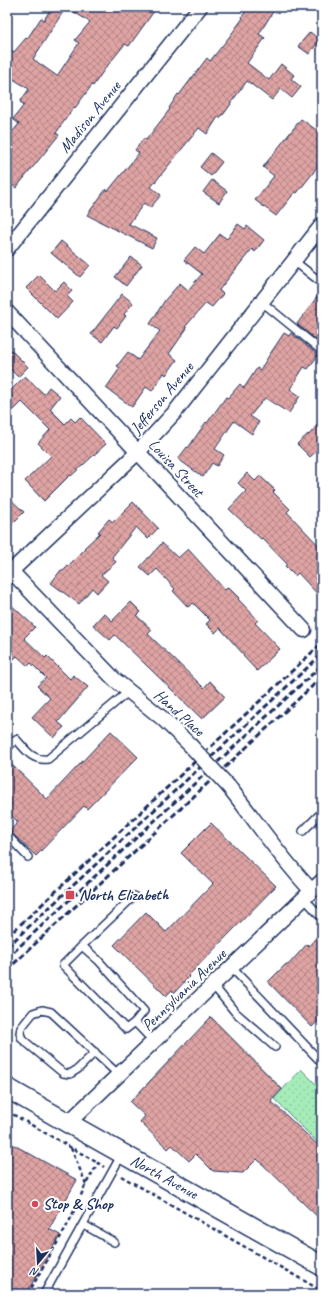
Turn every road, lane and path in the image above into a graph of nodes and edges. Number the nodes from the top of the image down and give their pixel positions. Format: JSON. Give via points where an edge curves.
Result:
{"nodes":[{"id":1,"x":200,"y":7,"type":"edge"},
{"id":2,"x":322,"y":225,"type":"edge"},
{"id":3,"x":7,"y":249,"type":"edge"},
{"id":4,"x":294,"y":261,"type":"junction"},
{"id":5,"x":322,"y":283,"type":"edge"},
{"id":6,"x":262,"y":302,"type":"junction"},
{"id":7,"x":7,"y":312,"type":"edge"},
{"id":8,"x":322,"y":351,"type":"edge"},
{"id":9,"x":138,"y":452,"type":"junction"},
{"id":10,"x":9,"y":573,"type":"edge"},
{"id":11,"x":304,"y":630,"type":"dead end"},
{"id":12,"x":128,"y":692,"type":"junction"},
{"id":13,"x":7,"y":748,"type":"edge"},
{"id":14,"x":322,"y":812,"type":"edge"},
{"id":15,"x":303,"y":831,"type":"dead end"},
{"id":16,"x":7,"y":835,"type":"edge"},
{"id":17,"x":28,"y":857,"type":"dead end"},
{"id":18,"x":316,"y":888,"type":"edge"},
{"id":19,"x":134,"y":896,"type":"dead end"},
{"id":20,"x":322,"y":918,"type":"edge"},
{"id":21,"x":82,"y":946,"type":"junction"},
{"id":22,"x":232,"y":968,"type":"junction"},
{"id":23,"x":213,"y":985,"type":"junction"},
{"id":24,"x":135,"y":1022,"type":"junction"},
{"id":25,"x":154,"y":1042,"type":"junction"},
{"id":26,"x":275,"y":1047,"type":"dead end"},
{"id":27,"x":95,"y":1052,"type":"junction"},
{"id":28,"x":322,"y":1063,"type":"edge"},
{"id":29,"x":119,"y":1075,"type":"junction"},
{"id":30,"x":7,"y":1088,"type":"edge"},
{"id":31,"x":7,"y":1111,"type":"edge"},
{"id":32,"x":68,"y":1123,"type":"junction"},
{"id":33,"x":70,"y":1147,"type":"junction"},
{"id":34,"x":122,"y":1154,"type":"junction"},
{"id":35,"x":98,"y":1163,"type":"junction"},
{"id":36,"x":112,"y":1171,"type":"junction"},
{"id":37,"x":86,"y":1184,"type":"junction"},
{"id":38,"x":84,"y":1224,"type":"junction"},
{"id":39,"x":114,"y":1242,"type":"dead end"},
{"id":40,"x":322,"y":1266,"type":"edge"},
{"id":41,"x":322,"y":1290,"type":"edge"},
{"id":42,"x":28,"y":1294,"type":"edge"},
{"id":43,"x":44,"y":1294,"type":"edge"}],
"edges":[{"from":1,"to":3,"type":"street","name":"Madison Avenue"},
{"from":2,"to":4,"type":"street","name":"Jefferson Avenue"},
{"from":4,"to":5,"type":"lane"},
{"from":4,"to":6,"type":"street","name":"Jefferson Avenue"},
{"from":6,"to":8,"type":"lane"},
{"from":6,"to":9,"type":"street","name":"Jefferson Avenue","via":[[175,412]]},
{"from":7,"to":9,"type":"street","name":"Louisa Street"},
{"from":9,"to":10,"type":"street","name":"Jefferson Avenue"},
{"from":9,"to":11,"type":"street","name":"Louisa Street"},
{"from":10,"to":12,"type":"street","name":"Hand Place"},
{"from":12,"to":13,"type":"lane","via":[[48,759],[40,760],[32,756],[16,739]]},
{"from":12,"to":18,"type":"street","name":"Hand Place","bridge":true,"via":[[190,745],[248,810],[283,859]]},
{"from":14,"to":15,"type":"lane"},
{"from":16,"to":17,"type":"lane"},
{"from":18,"to":20,"type":"lane"},
{"from":18,"to":22,"type":"street","name":"Pennsylvania Avenue"},
{"from":19,"to":21,"type":"lane"},
{"from":21,"to":24,"type":"lane","via":[[144,1011]]},
{"from":21,"to":24,"type":"lane","via":[[63,965],[126,1029]]},
{"from":22,"to":23,"type":"street","name":"Pennsylvania Avenue"},
{"from":22,"to":28,"type":"lane"},
{"from":23,"to":25,"type":"street","name":"Pennsylvania Avenue"},
{"from":23,"to":26,"type":"lane","via":[[235,1012]]},
{"from":24,"to":25,"type":"lane"},
{"from":25,"to":29,"type":"street","name":"Pennsylvania Avenue"},
{"from":27,"to":27,"type":"lane","via":[[51,1012],[42,1010],[33,1013],[21,1028],[22,1039],[63,1073],[70,1074],[78,1069]]},
{"from":27,"to":29,"type":"lane"},
{"from":29,"to":32,"type":"street","name":"Pennsylvania Avenue"},
{"from":30,"to":32,"type":"main road","name":"North Avenue"},
{"from":31,"to":33,"type":"path"},
{"from":32,"to":34,"type":"main road","name":"North Avenue"},
{"from":33,"to":35,"type":"path"},
{"from":33,"to":37,"type":"path"},
{"from":34,"to":36,"type":"lane"},
{"from":34,"to":40,"type":"main road","name":"North Avenue"},
{"from":35,"to":36,"type":"path"},
{"from":35,"to":37,"type":"path"},
{"from":36,"to":38,"type":"lane"},
{"from":36,"to":41,"type":"path"},
{"from":37,"to":42,"type":"path","via":[[70,1222]]},
{"from":38,"to":39,"type":"lane"},
{"from":38,"to":43,"type":"lane"}]}
